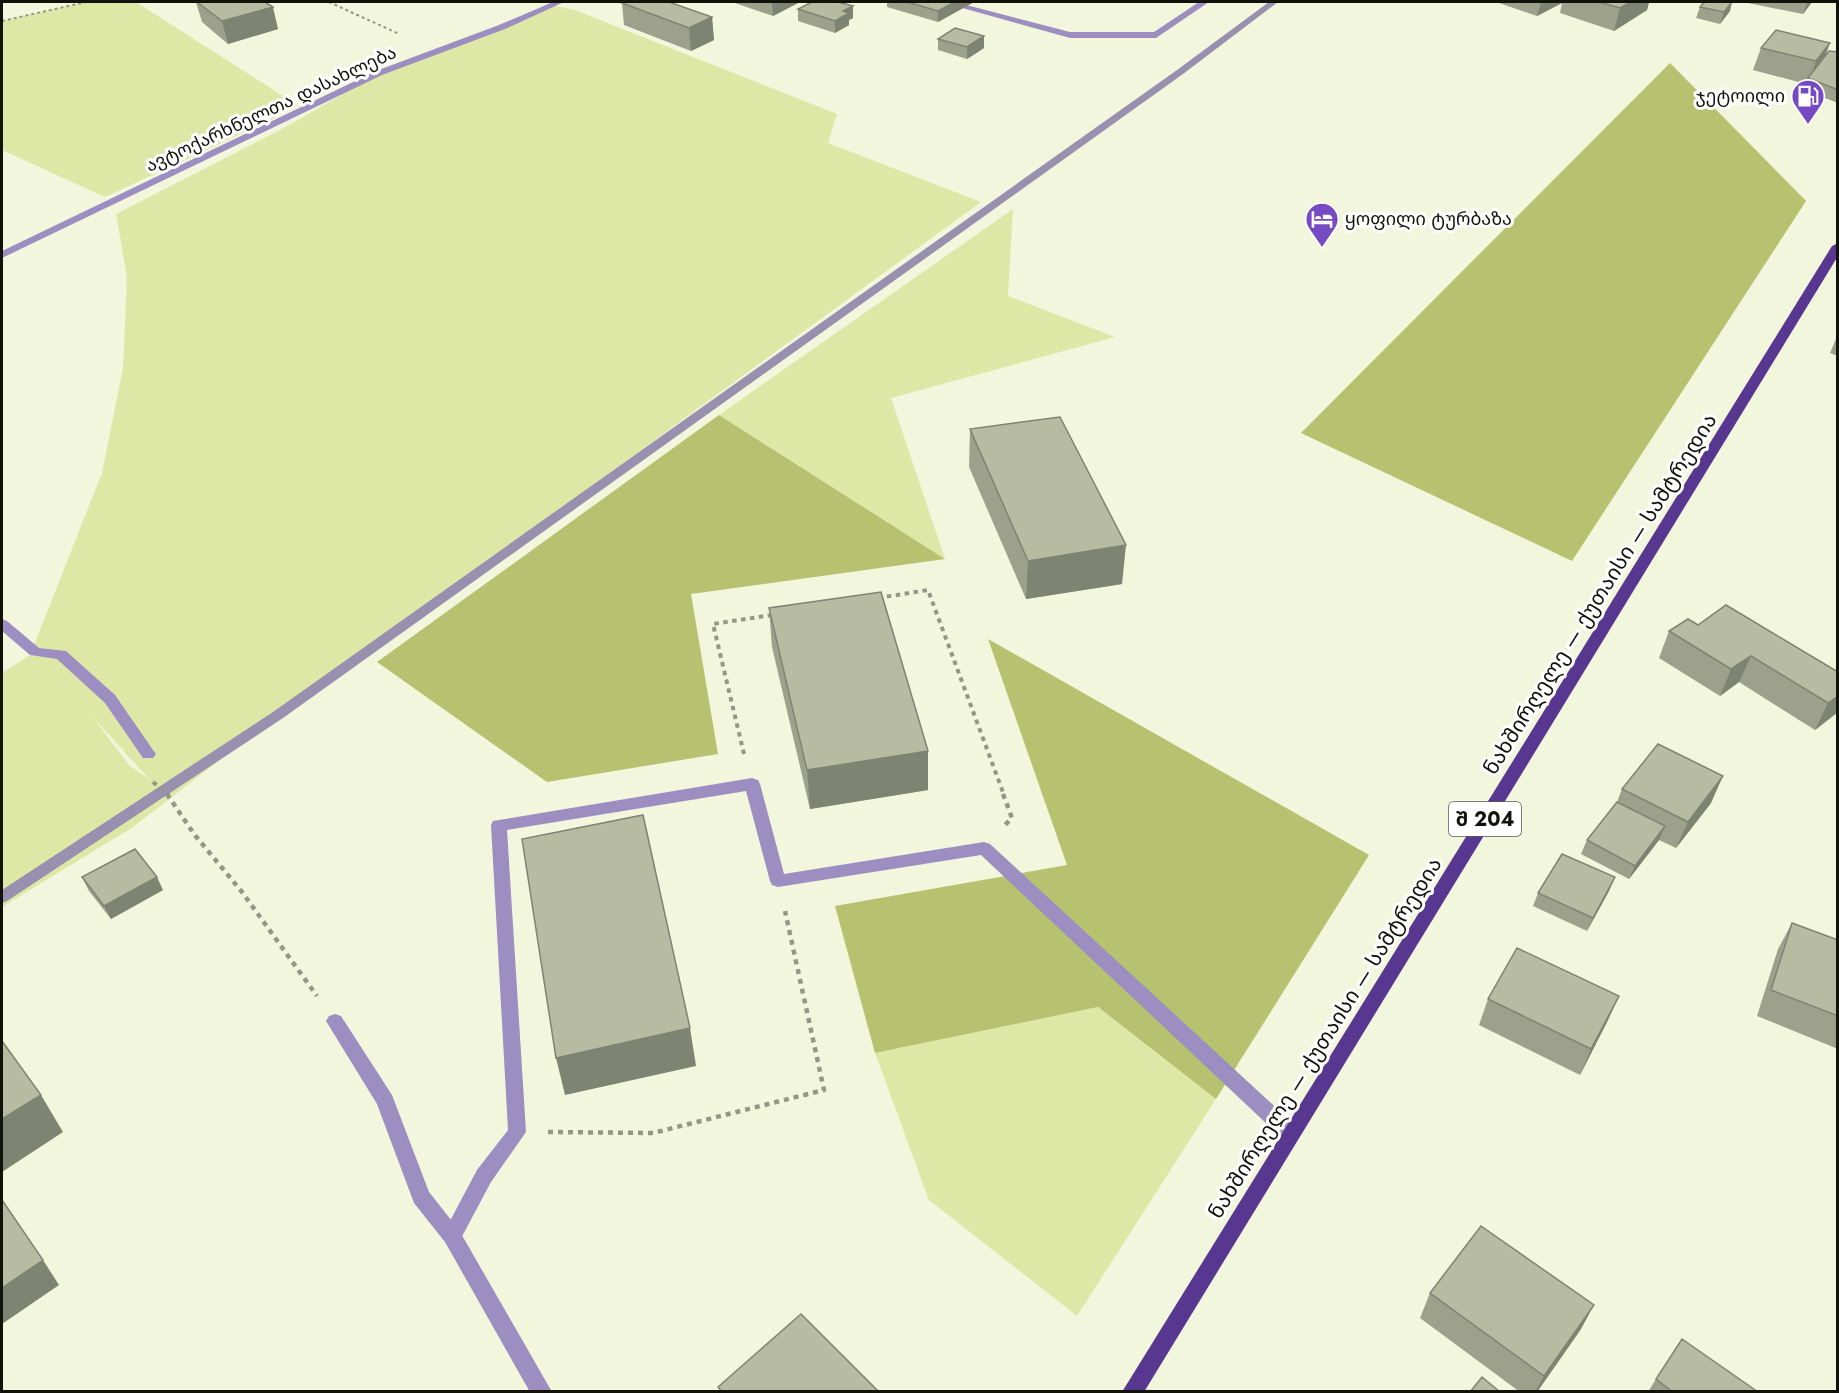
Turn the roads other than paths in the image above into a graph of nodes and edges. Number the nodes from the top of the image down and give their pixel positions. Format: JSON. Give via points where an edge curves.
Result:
{"nodes":[{"id":1,"x":559,"y":2,"type":"edge"},
{"id":2,"x":946,"y":2,"type":"edge"},
{"id":3,"x":1204,"y":2,"type":"edge"},
{"id":4,"x":1838,"y":246,"type":"edge"},
{"id":5,"x":2,"y":255,"type":"edge"},
{"id":6,"x":2,"y":624,"type":"edge"},
{"id":7,"x":148,"y":754,"type":"dead end"},
{"id":8,"x":335,"y":1021,"type":"road end"},
{"id":9,"x":1290,"y":1133,"type":"junction"},
{"id":10,"x":452,"y":1236,"type":"junction"},
{"id":11,"x":542,"y":1392,"type":"edge"},
{"id":12,"x":1132,"y":1392,"type":"edge"}],
"edges":[{"from":1,"to":5,"type":"street","name":"ავტოქარხნელთა დასახლება","via":[[379,74]]},
{"from":2,"to":3,"type":"street","via":[[1081,35],[1156,34]]},
{"from":4,"to":9,"type":"main road","name":"ნახშირღელე — ქუთაისი — სამტრედია","number":"შ 204"},
{"from":6,"to":7,"type":"street","via":[[35,652],[61,655],[110,699]]},
{"from":8,"to":10,"type":"street","via":[[385,1101],[421,1197]]},
{"from":9,"to":10,"type":"street","via":[[984,848],[778,881],[752,784],[498,825],[517,1132],[484,1176]]},
{"from":9,"to":12,"type":"main road","name":"ნახშირღელე — ქუთაისი — სამტრედია","number":"შ 204"},
{"from":10,"to":11,"type":"street"}]}
